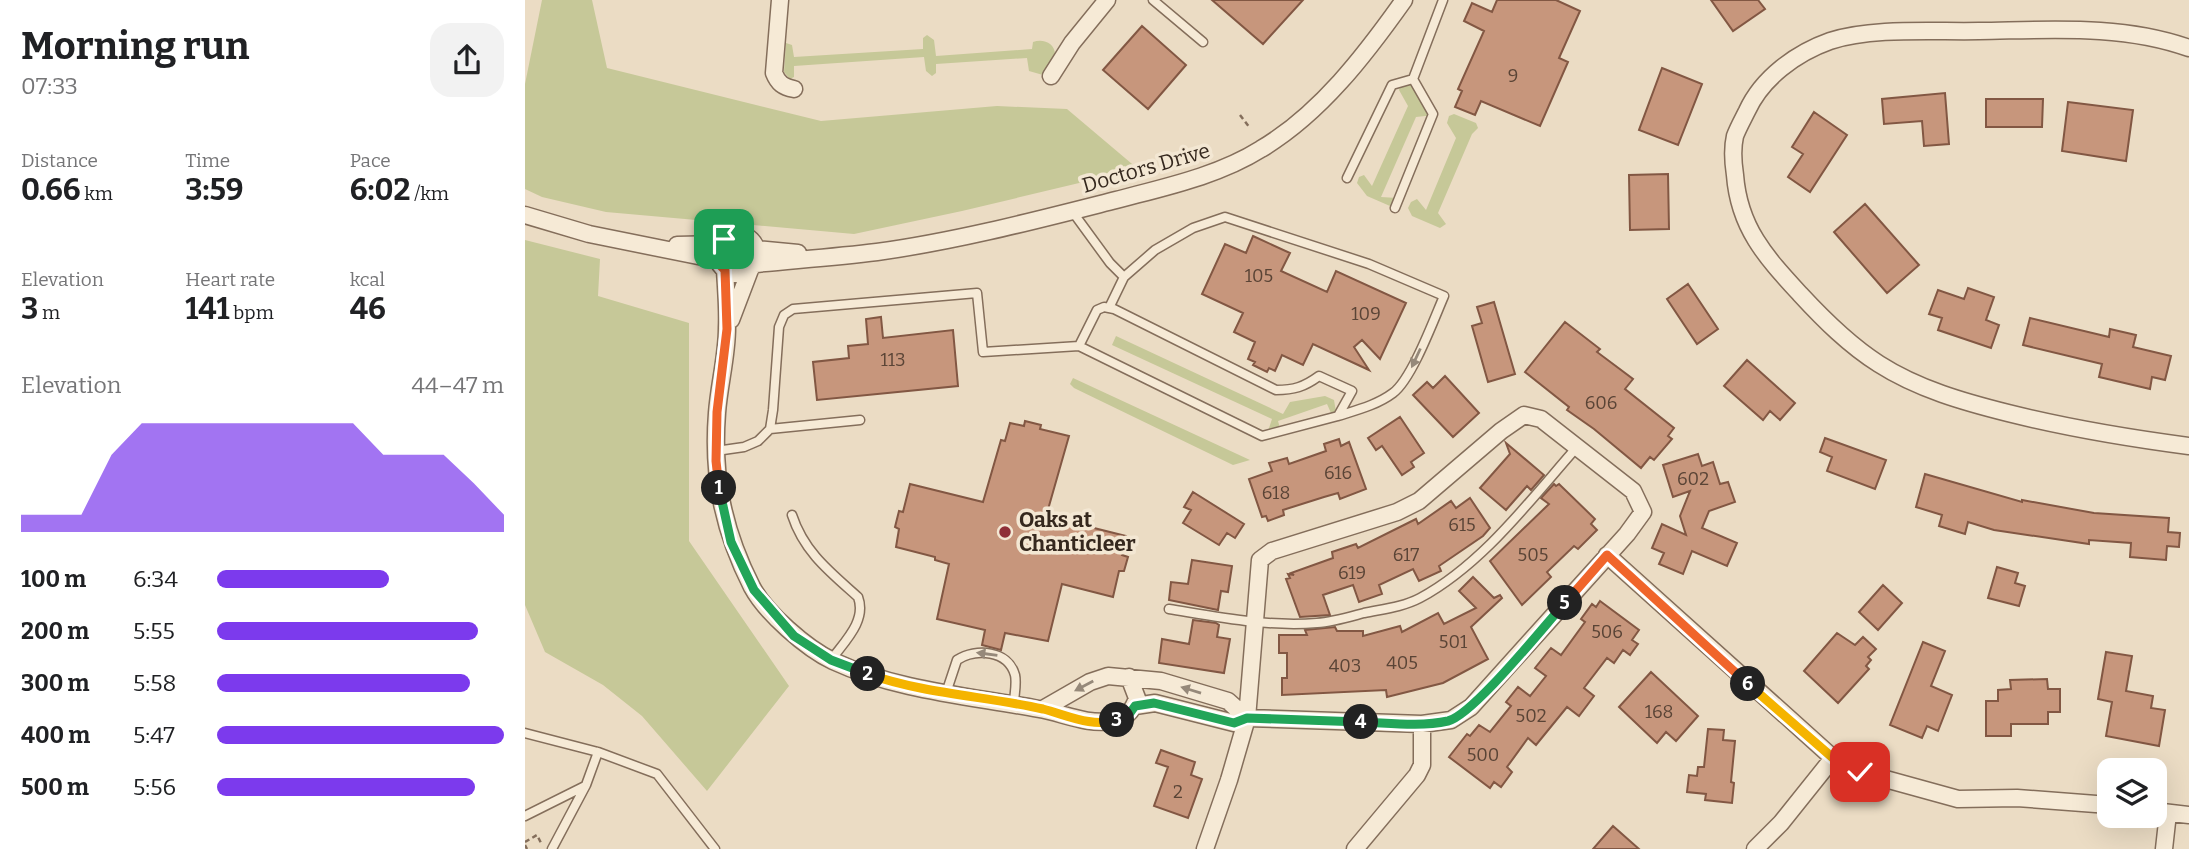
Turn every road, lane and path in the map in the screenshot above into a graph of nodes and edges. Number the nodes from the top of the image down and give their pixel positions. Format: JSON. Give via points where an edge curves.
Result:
{"nodes":[{"id":1,"x":779,"y":0,"type":"edge"},
{"id":2,"x":1107,"y":0,"type":"edge"},
{"id":3,"x":1153,"y":0,"type":"edge"},
{"id":4,"x":1404,"y":0,"type":"edge"},
{"id":5,"x":1443,"y":0,"type":"edge"},
{"id":6,"x":1203,"y":42,"type":"dead end"},
{"id":7,"x":2189,"y":48,"type":"edge"},
{"id":8,"x":1051,"y":76,"type":"dead end"},
{"id":9,"x":1413,"y":79,"type":"junction"},
{"id":10,"x":794,"y":89,"type":"dead end"},
{"id":11,"x":1240,"y":115,"type":"dead end"},
{"id":12,"x":1250,"y":128,"type":"dead end"},
{"id":13,"x":1347,"y":177,"type":"dead end"},
{"id":14,"x":1395,"y":208,"type":"dead end"},
{"id":15,"x":1072,"y":211,"type":"junction"},
{"id":16,"x":525,"y":215,"type":"edge"},
{"id":17,"x":721,"y":258,"type":"junction"},
{"id":18,"x":754,"y":261,"type":"junction"},
{"id":19,"x":1124,"y":277,"type":"junction"},
{"id":20,"x":1109,"y":308,"type":"junction"},
{"id":21,"x":727,"y":329,"type":"junction"},
{"id":22,"x":1079,"y":346,"type":"junction"},
{"id":23,"x":1338,"y":416,"type":"junction"},
{"id":24,"x":860,"y":420,"type":"dead end"},
{"id":25,"x":770,"y":429,"type":"junction"},
{"id":26,"x":2189,"y":446,"type":"edge"},
{"id":27,"x":1577,"y":447,"type":"junction"},
{"id":28,"x":716,"y":451,"type":"junction"},
{"id":29,"x":792,"y":515,"type":"dead end"},
{"id":30,"x":1607,"y":555,"type":"junction"},
{"id":31,"x":1169,"y":609,"type":"dead end"},
{"id":32,"x":1255,"y":622,"type":"junction"},
{"id":33,"x":831,"y":660,"type":"junction"},
{"id":34,"x":1129,"y":677,"type":"junction"},
{"id":35,"x":946,"y":693,"type":"junction"},
{"id":36,"x":1014,"y":704,"type":"junction"},
{"id":37,"x":1135,"y":706,"type":"junction"},
{"id":38,"x":1043,"y":709,"type":"junction"},
{"id":39,"x":1247,"y":718,"type":"junction"},
{"id":40,"x":1422,"y":724,"type":"junction"},
{"id":41,"x":525,"y":733,"type":"edge"},
{"id":42,"x":598,"y":752,"type":"junction"},
{"id":43,"x":1833,"y":758,"type":"junction"},
{"id":44,"x":586,"y":785,"type":"junction"},
{"id":45,"x":2097,"y":804,"type":"edge"},
{"id":46,"x":2167,"y":813,"type":"edge"},
{"id":47,"x":2189,"y":815,"type":"edge"},
{"id":48,"x":525,"y":816,"type":"edge"},
{"id":49,"x":2162,"y":828,"type":"edge"},
{"id":50,"x":526,"y":845,"type":"edge"},
{"id":51,"x":544,"y":848,"type":"edge"},
{"id":52,"x":552,"y":849,"type":"edge"},
{"id":53,"x":715,"y":849,"type":"edge"},
{"id":54,"x":1205,"y":849,"type":"edge"},
{"id":55,"x":1355,"y":849,"type":"edge"},
{"id":56,"x":1755,"y":849,"type":"edge"},
{"id":57,"x":2164,"y":849,"type":"edge"}],
"edges":[{"from":1,"to":10,"type":"street","via":[[773,73],[777,82]]},
{"from":2,"to":8,"type":"street"},
{"from":3,"to":6,"type":"lane"},
{"from":4,"to":15,"type":"street","name":"Doctors Drive","via":[[1333,89],[1261,149],[1175,184]]},
{"from":5,"to":9,"type":"lane"},
{"from":7,"to":26,"type":"street","via":[[2134,34],[2075,30],[1852,35],[1808,50],[1760,89],[1735,136],[1733,154],[1742,212],[1766,257],[1816,312],[1879,365],[1977,405],[2068,428]]},
{"from":9,"to":13,"type":"lane","via":[[1392,85]]},
{"from":9,"to":14,"type":"lane","via":[[1433,114]]},
{"from":11,"to":12,"type":"path"},
{"from":15,"to":18,"type":"street","name":"Doctors Drive","via":[[950,240],[835,257]]},
{"from":15,"to":19,"type":"lane"},
{"from":16,"to":17,"type":"street","name":"Doctors Drive","via":[[639,245]]},
{"from":17,"to":18,"type":"street","name":"Doctors Drive","via":[[737,274]]},
{"from":17,"to":18,"type":"street","name":"Doctors Drive","via":[[724,239],[736,234],[749,238]]},
{"from":17,"to":21,"type":"street"},
{"from":18,"to":21,"type":"street"},
{"from":19,"to":20,"type":"lane"},
{"from":19,"to":23,"type":"lane","one_way":true,"via":[[1154,250],[1193,228],[1225,217],[1369,264],[1444,296],[1396,392]]},
{"from":20,"to":22,"type":"lane","via":[[1097,310]]},
{"from":20,"to":23,"type":"lane","via":[[1276,390],[1293,390],[1319,376],[1352,391]]},
{"from":21,"to":28,"type":"street"},
{"from":22,"to":23,"type":"lane","via":[[1262,436]]},
{"from":22,"to":25,"type":"lane","via":[[983,352],[977,293],[793,309],[779,327]]},
{"from":24,"to":25,"type":"lane"},
{"from":25,"to":28,"type":"lane","via":[[744,447]]},
{"from":27,"to":30,"type":"street","via":[[1633,491],[1643,512]]},
{"from":27,"to":32,"type":"lane","via":[[1492,543],[1420,598],[1319,623]]},
{"from":27,"to":32,"type":"street","via":[[1541,419],[1524,415],[1419,500],[1397,512],[1272,551],[1260,559]]},
{"from":28,"to":33,"type":"street","via":[[719,492],[731,542],[754,590],[794,636]]},
{"from":29,"to":33,"type":"lane","via":[[813,556],[858,597],[861,607],[859,621]]},
{"from":30,"to":40,"type":"street","via":[[1471,707],[1451,720]]},
{"from":30,"to":43,"type":"street"},
{"from":31,"to":32,"type":"lane"},
{"from":32,"to":39,"type":"street"},
{"from":33,"to":35,"type":"street","via":[[889,682]]},
{"from":34,"to":37,"type":"street","via":[[1137,698]]},
{"from":34,"to":38,"type":"street","one_way":true,"via":[[1108,676],[1090,682]]},
{"from":39,"to":34,"type":"street","one_way":true,"via":[[1228,701],[1161,681]]},
{"from":35,"to":36,"type":"street"},
{"from":36,"to":35,"type":"lane","one_way":true,"via":[[1015,677],[1010,665],[987,653],[957,660]]},
{"from":36,"to":38,"type":"street"},
{"from":37,"to":38,"type":"street","via":[[1113,721],[1087,722]]},
{"from":37,"to":39,"type":"street","via":[[1154,703],[1234,723]]},
{"from":39,"to":40,"type":"street"},
{"from":39,"to":54,"type":"street"},
{"from":40,"to":55,"type":"street","via":[[1422,765],[1417,775]]},
{"from":41,"to":42,"type":"lane"},
{"from":42,"to":44,"type":"lane"},
{"from":42,"to":53,"type":"lane","via":[[657,774]]},
{"from":43,"to":45,"type":"street","via":[[1867,774],[1958,799]]},
{"from":43,"to":56,"type":"street"},
{"from":44,"to":48,"type":"lane"},
{"from":44,"to":52,"type":"lane"},
{"from":46,"to":47,"type":"street"},
{"from":49,"to":57,"type":"street"},
{"from":50,"to":51,"type":"path","via":[[537,835]]}]}
